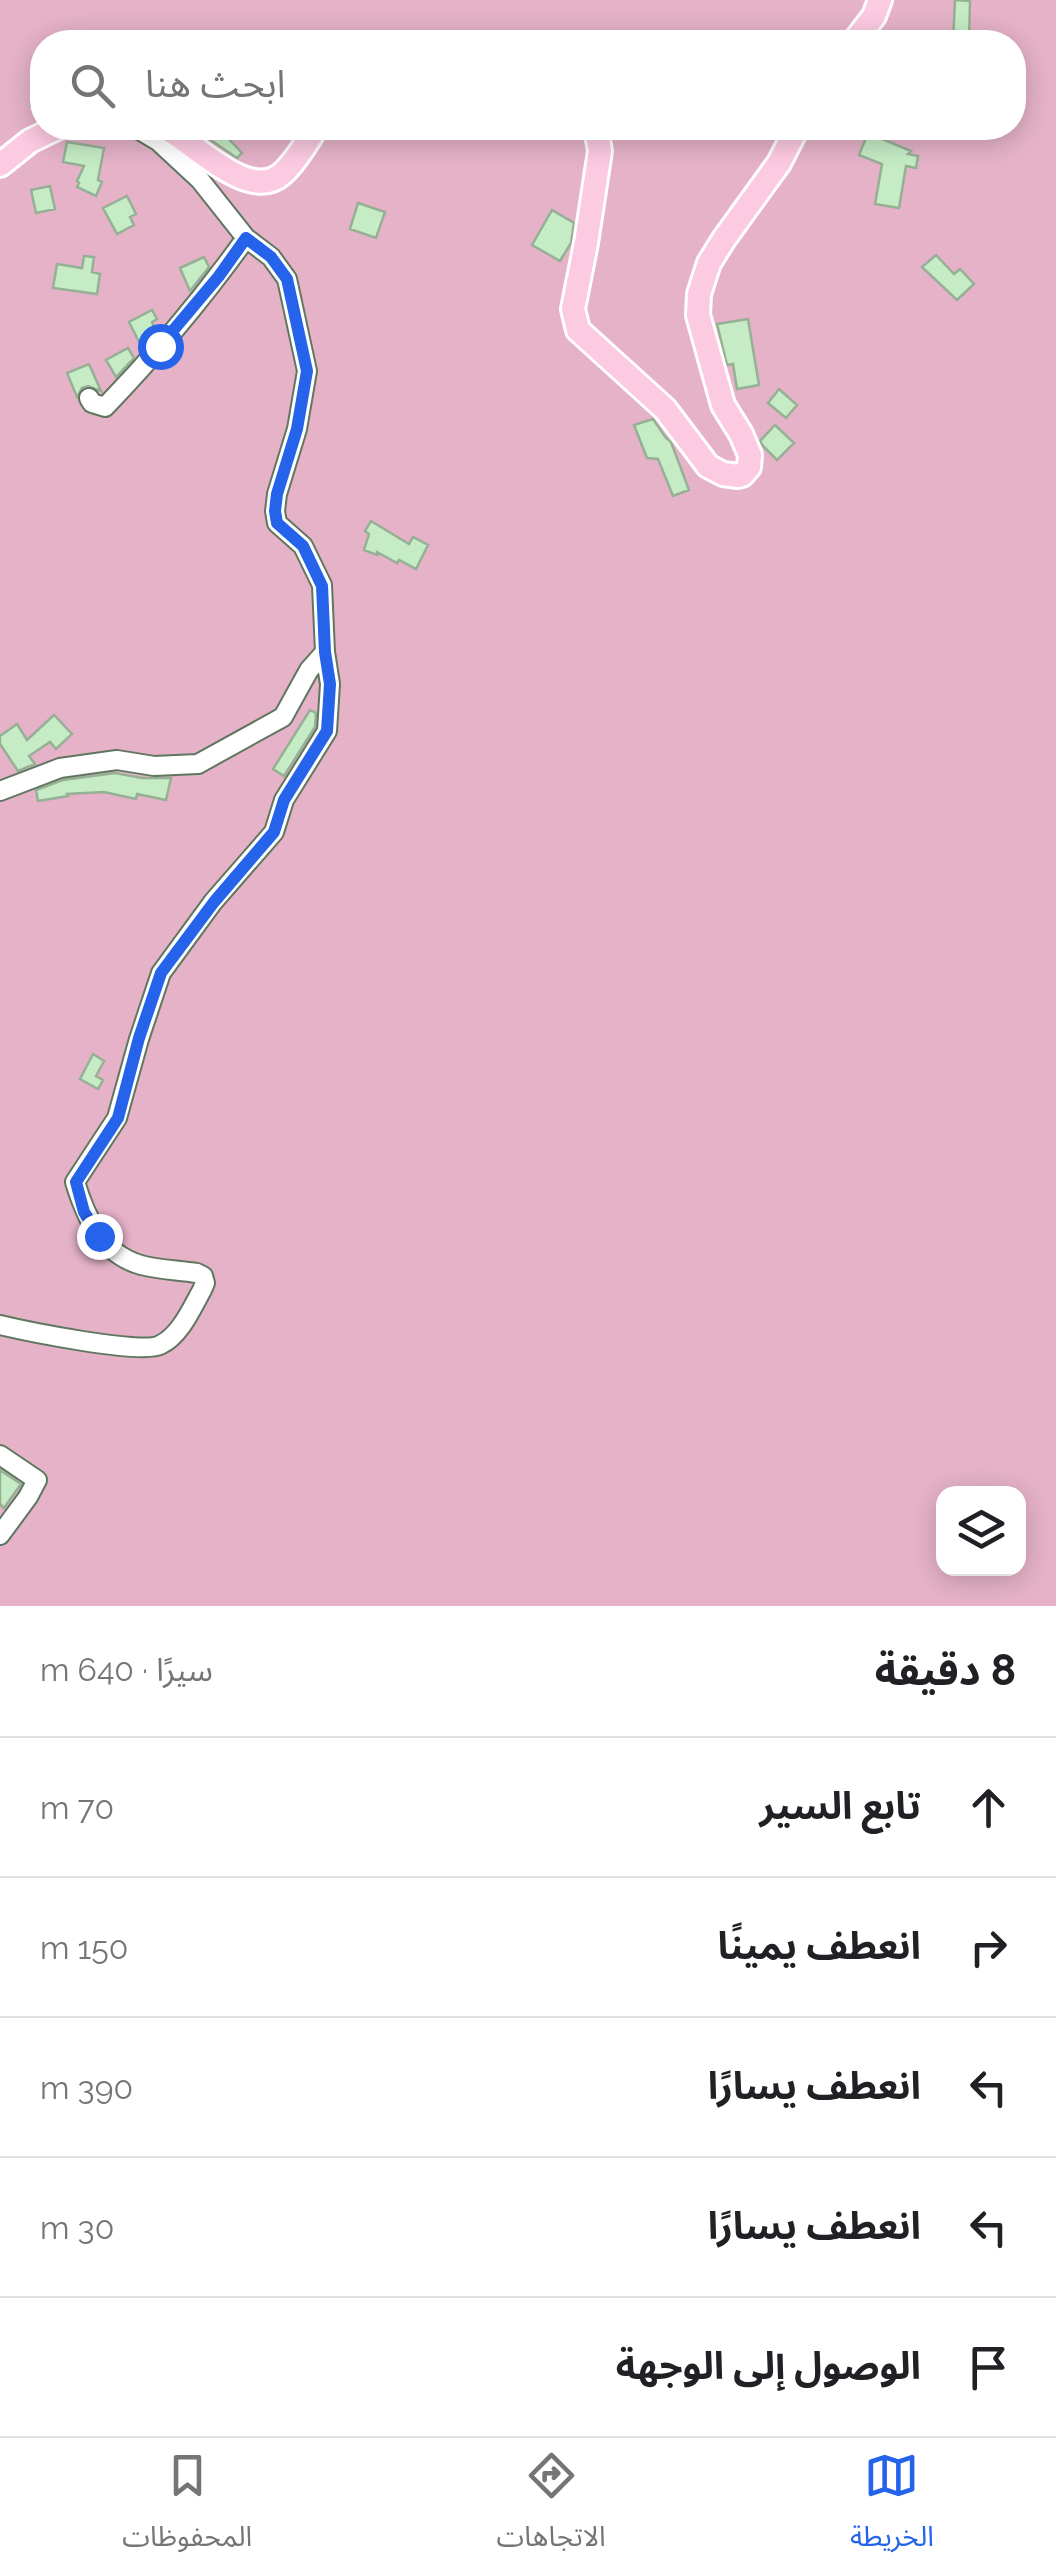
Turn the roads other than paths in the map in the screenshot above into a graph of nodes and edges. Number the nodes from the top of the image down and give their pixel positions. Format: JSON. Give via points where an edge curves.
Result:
{"nodes":[{"id":1,"x":880,"y":0,"type":"edge"},
{"id":2,"x":863,"y":30,"type":"edge"},
{"id":3,"x":32,"y":140,"type":"edge"},
{"id":4,"x":155,"y":140,"type":"edge"},
{"id":5,"x":186,"y":140,"type":"edge"},
{"id":6,"x":307,"y":140,"type":"edge"},
{"id":7,"x":598,"y":140,"type":"edge"},
{"id":8,"x":792,"y":140,"type":"edge"},
{"id":9,"x":0,"y":165,"type":"edge"},
{"id":10,"x":246,"y":238,"type":"junction"},
{"id":11,"x":89,"y":398,"type":"dead end"},
{"id":12,"x":325,"y":652,"type":"junction"},
{"id":13,"x":0,"y":791,"type":"edge"},
{"id":14,"x":0,"y":1324,"type":"edge"},
{"id":15,"x":0,"y":1456,"type":"edge"},
{"id":16,"x":0,"y":1536,"type":"edge"}],
"edges":[{"from":1,"to":2,"type":"main road"},
{"from":3,"to":9,"type":"main road"},
{"from":4,"to":10,"type":"street","via":[[200,180]]},
{"from":5,"to":6,"type":"main road","via":[[234,176],[264,182],[282,174]]},
{"from":7,"to":8,"type":"main road","via":[[574,303],[578,330],[665,409],[708,466],[730,476],[746,471],[750,455],[723,405],[698,315],[699,294],[724,238]]},
{"from":10,"to":11,"type":"street","via":[[105,407]]},
{"from":10,"to":12,"type":"street","via":[[287,279],[307,371],[275,511],[277,523],[303,546],[322,586]]},
{"from":12,"to":13,"type":"street","via":[[283,717],[198,764],[116,760],[60,768]]},
{"from":12,"to":14,"type":"street","via":[[327,731],[284,800],[274,832],[161,973],[118,1118],[76,1182],[84,1212],[112,1251],[144,1266],[197,1273],[202,1290],[159,1346],[119,1346]]},
{"from":15,"to":16,"type":"street","via":[[37,1480]]}]}
